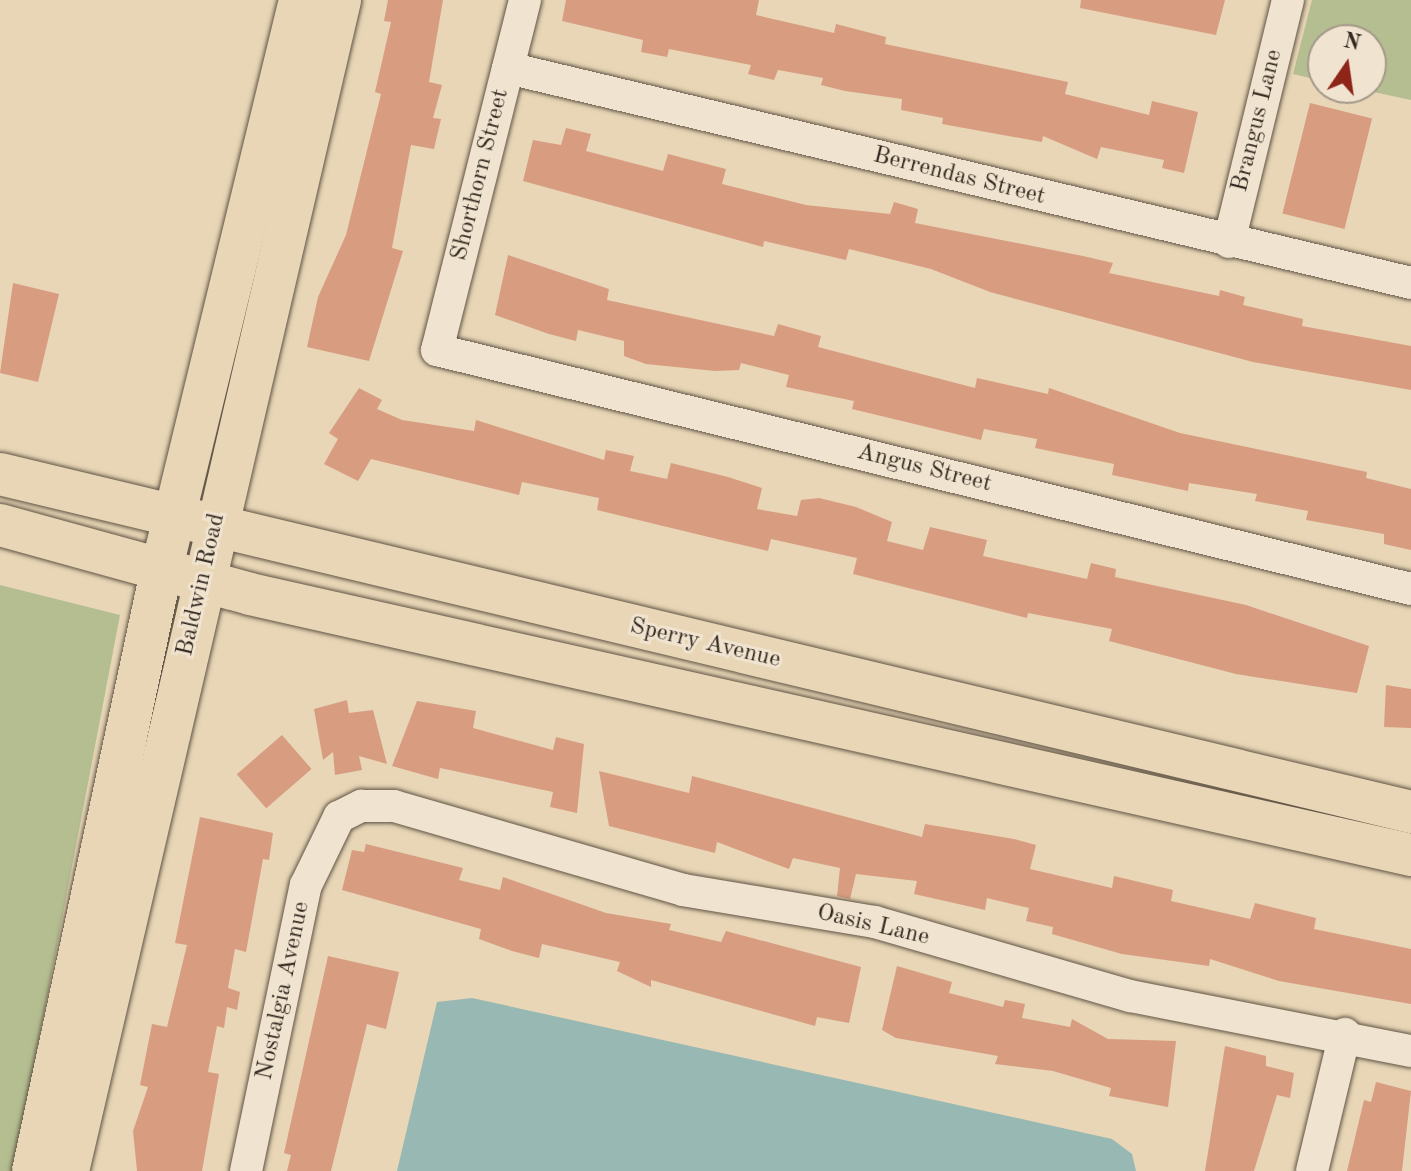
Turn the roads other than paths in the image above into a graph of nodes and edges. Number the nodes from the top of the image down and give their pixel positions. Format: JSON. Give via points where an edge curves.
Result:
{"nodes":[{"id":1,"x":300,"y":0,"type":"edge"},
{"id":2,"x":340,"y":0,"type":"edge"},
{"id":3,"x":525,"y":0,"type":"edge"},
{"id":4,"x":1288,"y":0,"type":"edge"},
{"id":5,"x":508,"y":68,"type":"junction"},
{"id":6,"x":1229,"y":242,"type":"junction"},
{"id":7,"x":1411,"y":283,"type":"edge"},
{"id":8,"x":437,"y":350,"type":"joint"},
{"id":9,"x":0,"y":474,"type":"edge"},
{"id":10,"x":175,"y":515,"type":"junction"},
{"id":11,"x":0,"y":525,"type":"edge"},
{"id":12,"x":215,"y":525,"type":"junction"},
{"id":13,"x":162,"y":567,"type":"junction"},
{"id":14,"x":203,"y":580,"type":"junction"},
{"id":15,"x":1411,"y":589,"type":"edge"},
{"id":16,"x":1411,"y":812,"type":"edge"},
{"id":17,"x":339,"y":817,"type":"joint"},
{"id":18,"x":1411,"y":855,"type":"edge"},
{"id":19,"x":1345,"y":1034,"type":"junction"},
{"id":20,"x":1411,"y":1051,"type":"edge"},
{"id":21,"x":33,"y":1171,"type":"edge"},
{"id":22,"x":68,"y":1171,"type":"edge"},
{"id":23,"x":246,"y":1171,"type":"edge"},
{"id":24,"x":1312,"y":1171,"type":"edge"}],
"edges":[{"from":1,"to":10,"type":"main road","name":"Baldwin Road"},
{"from":2,"to":12,"type":"main road","name":"Baldwin Road"},
{"from":3,"to":5,"type":"street","name":"Shorthorn Street"},
{"from":4,"to":6,"type":"street","name":"Brangus Lane"},
{"from":5,"to":6,"type":"street","name":"Berrendas Street"},
{"from":5,"to":8,"type":"street","name":"Shorthorn Street"},
{"from":6,"to":7,"type":"street","name":"Berrendas Street"},
{"from":8,"to":15,"type":"street","name":"Angus Street"},
{"from":9,"to":10,"type":"main road","name":"Sperry Avenue"},
{"from":10,"to":12,"type":"main road","name":"Sperry Avenue"},
{"from":10,"to":13,"type":"main road","name":"Baldwin Road"},
{"from":11,"to":13,"type":"main road","name":"Sperry Avenue"},
{"from":12,"to":14,"type":"main road","name":"Baldwin Road"},
{"from":12,"to":16,"type":"main road","name":"Sperry Avenue"},
{"from":13,"to":14,"type":"main road","name":"Sperry Avenue"},
{"from":13,"to":21,"type":"main road","name":"Baldwin Road"},
{"from":14,"to":18,"type":"main road","name":"Sperry Avenue"},
{"from":14,"to":22,"type":"main road","name":"Baldwin Road"},
{"from":17,"to":19,"type":"street","name":"Oasis Lane","via":[[361,806],[394,806],[683,890],[875,922],[1130,996]]},
{"from":17,"to":23,"type":"street","name":"Nostalgia Avenue","via":[[306,885]]},
{"from":19,"to":20,"type":"street","name":"Oasis Lane"},
{"from":19,"to":24,"type":"street"}]}
